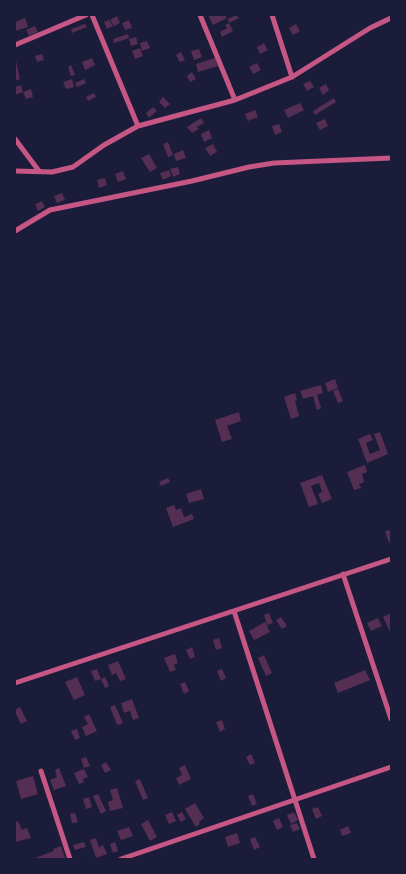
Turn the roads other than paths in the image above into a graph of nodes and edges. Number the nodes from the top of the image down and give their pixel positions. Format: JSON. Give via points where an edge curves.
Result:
{"nodes":[{"id":1,"x":86,"y":15,"type":"edge"},
{"id":2,"x":92,"y":15,"type":"edge"},
{"id":3,"x":200,"y":15,"type":"edge"},
{"id":4,"x":272,"y":15,"type":"edge"},
{"id":5,"x":391,"y":18,"type":"edge"},
{"id":6,"x":15,"y":45,"type":"edge"},
{"id":7,"x":292,"y":77,"type":"junction"},
{"id":8,"x":235,"y":100,"type":"junction"},
{"id":9,"x":138,"y":126,"type":"junction"},
{"id":10,"x":15,"y":139,"type":"edge"},
{"id":11,"x":391,"y":158,"type":"edge"},
{"id":12,"x":15,"y":171,"type":"edge"},
{"id":13,"x":39,"y":171,"type":"junction"},
{"id":14,"x":15,"y":231,"type":"edge"},
{"id":15,"x":391,"y":558,"type":"edge"},
{"id":16,"x":342,"y":574,"type":"junction"},
{"id":17,"x":234,"y":611,"type":"junction"},
{"id":18,"x":15,"y":683,"type":"edge"},
{"id":19,"x":391,"y":719,"type":"edge"},
{"id":20,"x":391,"y":767,"type":"edge"},
{"id":21,"x":41,"y":770,"type":"dead end"},
{"id":22,"x":296,"y":800,"type":"junction"},
{"id":23,"x":70,"y":859,"type":"edge"},
{"id":24,"x":121,"y":859,"type":"edge"},
{"id":25,"x":314,"y":859,"type":"edge"}],
"edges":[{"from":1,"to":6,"type":"street"},
{"from":2,"to":9,"type":"street"},
{"from":3,"to":8,"type":"street"},
{"from":4,"to":7,"type":"street"},
{"from":5,"to":7,"type":"street"},
{"from":7,"to":8,"type":"street"},
{"from":8,"to":9,"type":"street"},
{"from":9,"to":13,"type":"street","via":[[73,167],[52,172]]},
{"from":10,"to":13,"type":"street"},
{"from":11,"to":14,"type":"street","via":[[249,167],[50,210]]},
{"from":12,"to":13,"type":"street"},
{"from":15,"to":16,"type":"street"},
{"from":16,"to":17,"type":"street"},
{"from":16,"to":19,"type":"street"},
{"from":17,"to":18,"type":"street"},
{"from":17,"to":22,"type":"street"},
{"from":20,"to":22,"type":"street"},
{"from":21,"to":23,"type":"street"},
{"from":22,"to":24,"type":"street"},
{"from":22,"to":25,"type":"street"}]}
